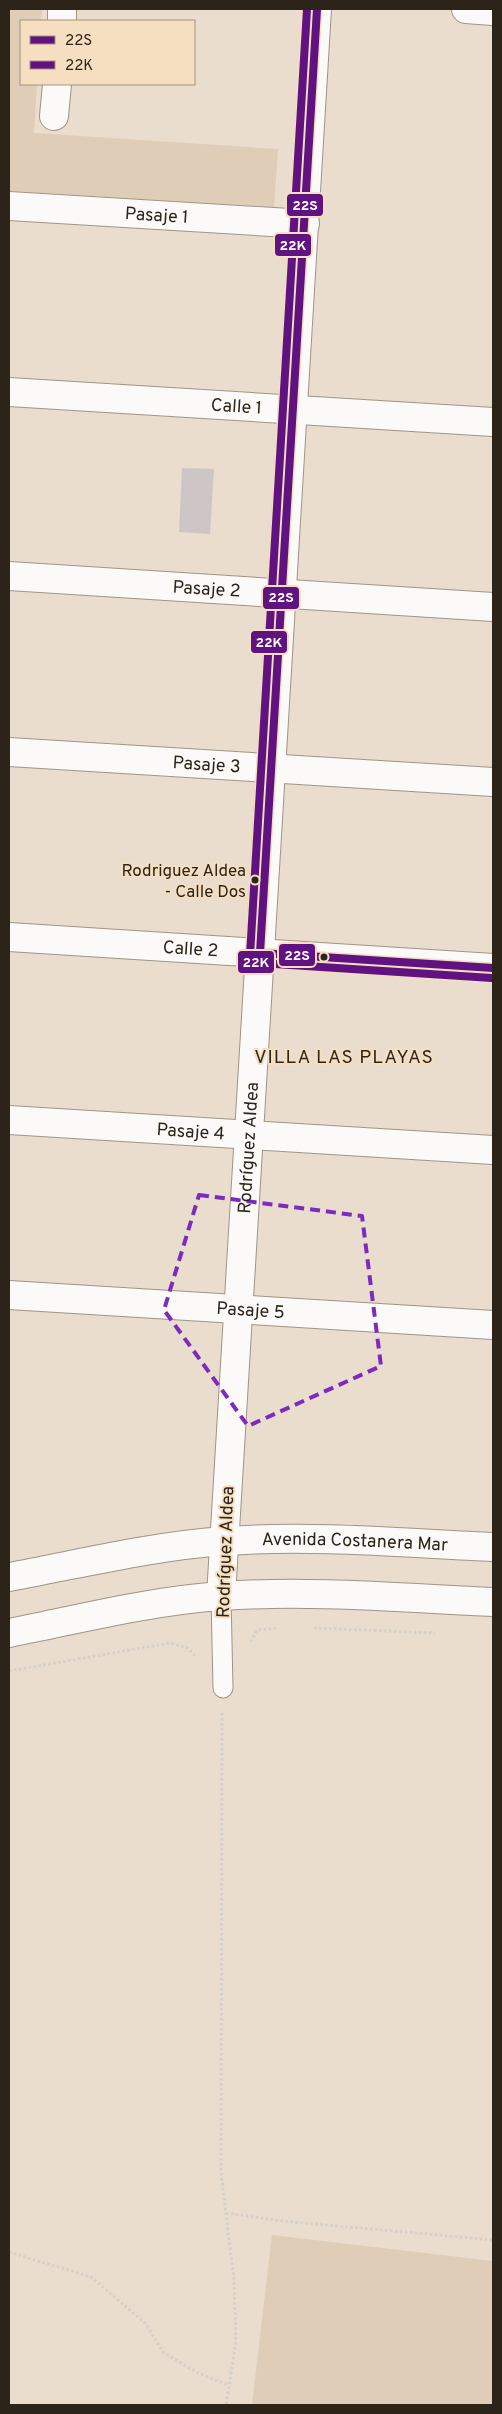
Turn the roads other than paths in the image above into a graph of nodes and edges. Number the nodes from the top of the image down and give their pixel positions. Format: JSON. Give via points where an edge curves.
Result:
{"nodes":[{"id":1,"x":317,"y":9,"type":"edge"},
{"id":2,"x":466,"y":9,"type":"edge"},
{"id":3,"x":493,"y":10,"type":"edge"},
{"id":4,"x":57,"y":85,"type":"edge"},
{"id":5,"x":54,"y":116,"type":"dead end"},
{"id":6,"x":9,"y":206,"type":"edge"},
{"id":7,"x":305,"y":224,"type":"junction"},
{"id":8,"x":9,"y":392,"type":"edge"},
{"id":9,"x":293,"y":410,"type":"junction"},
{"id":10,"x":493,"y":422,"type":"edge"},
{"id":11,"x":9,"y":576,"type":"edge"},
{"id":12,"x":282,"y":593,"type":"junction"},
{"id":13,"x":493,"y":606,"type":"edge"},
{"id":14,"x":9,"y":752,"type":"edge"},
{"id":15,"x":271,"y":768,"type":"junction"},
{"id":16,"x":493,"y":782,"type":"edge"},
{"id":17,"x":9,"y":937,"type":"edge"},
{"id":18,"x":260,"y":953,"type":"junction"},
{"id":19,"x":493,"y":968,"type":"edge"},
{"id":20,"x":9,"y":1120,"type":"edge"},
{"id":21,"x":249,"y":1135,"type":"junction"},
{"id":22,"x":493,"y":1150,"type":"edge"},
{"id":23,"x":9,"y":1295,"type":"edge"},
{"id":24,"x":239,"y":1309,"type":"junction"},
{"id":25,"x":493,"y":1325,"type":"edge"},
{"id":26,"x":224,"y":1541,"type":"junction"},
{"id":27,"x":493,"y":1547,"type":"edge"},
{"id":28,"x":9,"y":1577,"type":"edge"},
{"id":29,"x":221,"y":1596,"type":"junction"},
{"id":30,"x":493,"y":1602,"type":"edge"},
{"id":31,"x":9,"y":1633,"type":"edge"},
{"id":32,"x":223,"y":1688,"type":"road end"}],
"edges":[{"from":1,"to":7,"type":"street","name":"Rodríguez Aldea"},
{"from":2,"to":3,"type":"street"},
{"from":4,"to":5,"type":"street"},
{"from":6,"to":7,"type":"street","name":"Pasaje 1"},
{"from":7,"to":9,"type":"street","name":"Rodríguez Aldea"},
{"from":8,"to":9,"type":"street","name":"Calle 1"},
{"from":9,"to":10,"type":"street","name":"Calle 1"},
{"from":9,"to":12,"type":"street","name":"Rodríguez Aldea"},
{"from":11,"to":12,"type":"street","name":"Pasaje 2"},
{"from":12,"to":13,"type":"street","name":"Pasaje 2"},
{"from":12,"to":15,"type":"street","name":"Rodríguez Aldea"},
{"from":14,"to":15,"type":"street","name":"Pasaje 3"},
{"from":15,"to":16,"type":"street","name":"Pasaje 3"},
{"from":15,"to":18,"type":"street","name":"Rodríguez Aldea"},
{"from":17,"to":18,"type":"street","name":"Calle 2"},
{"from":18,"to":19,"type":"street","name":"Calle 2"},
{"from":18,"to":21,"type":"street","name":"Rodríguez Aldea"},
{"from":20,"to":21,"type":"street","name":"Pasaje 4"},
{"from":21,"to":22,"type":"street","name":"Pasaje 4"},
{"from":21,"to":24,"type":"street","name":"Rodríguez Aldea"},
{"from":23,"to":24,"type":"street","name":"Pasaje 5"},
{"from":24,"to":25,"type":"street","name":"Pasaje 5"},
{"from":24,"to":26,"type":"street","name":"Rodríguez Aldea"},
{"from":26,"to":27,"type":"street","name":"Avenida Costanera Mar","via":[[330,1540]]},
{"from":26,"to":28,"type":"street","name":"Avenida Costanera Mar","via":[[170,1547]]},
{"from":26,"to":29,"type":"street","name":"Rodríguez Aldea"},
{"from":29,"to":30,"type":"street","via":[[320,1595]]},
{"from":29,"to":31,"type":"street"},
{"from":29,"to":32,"type":"lane","name":"Rodríguez Aldea"}]}
